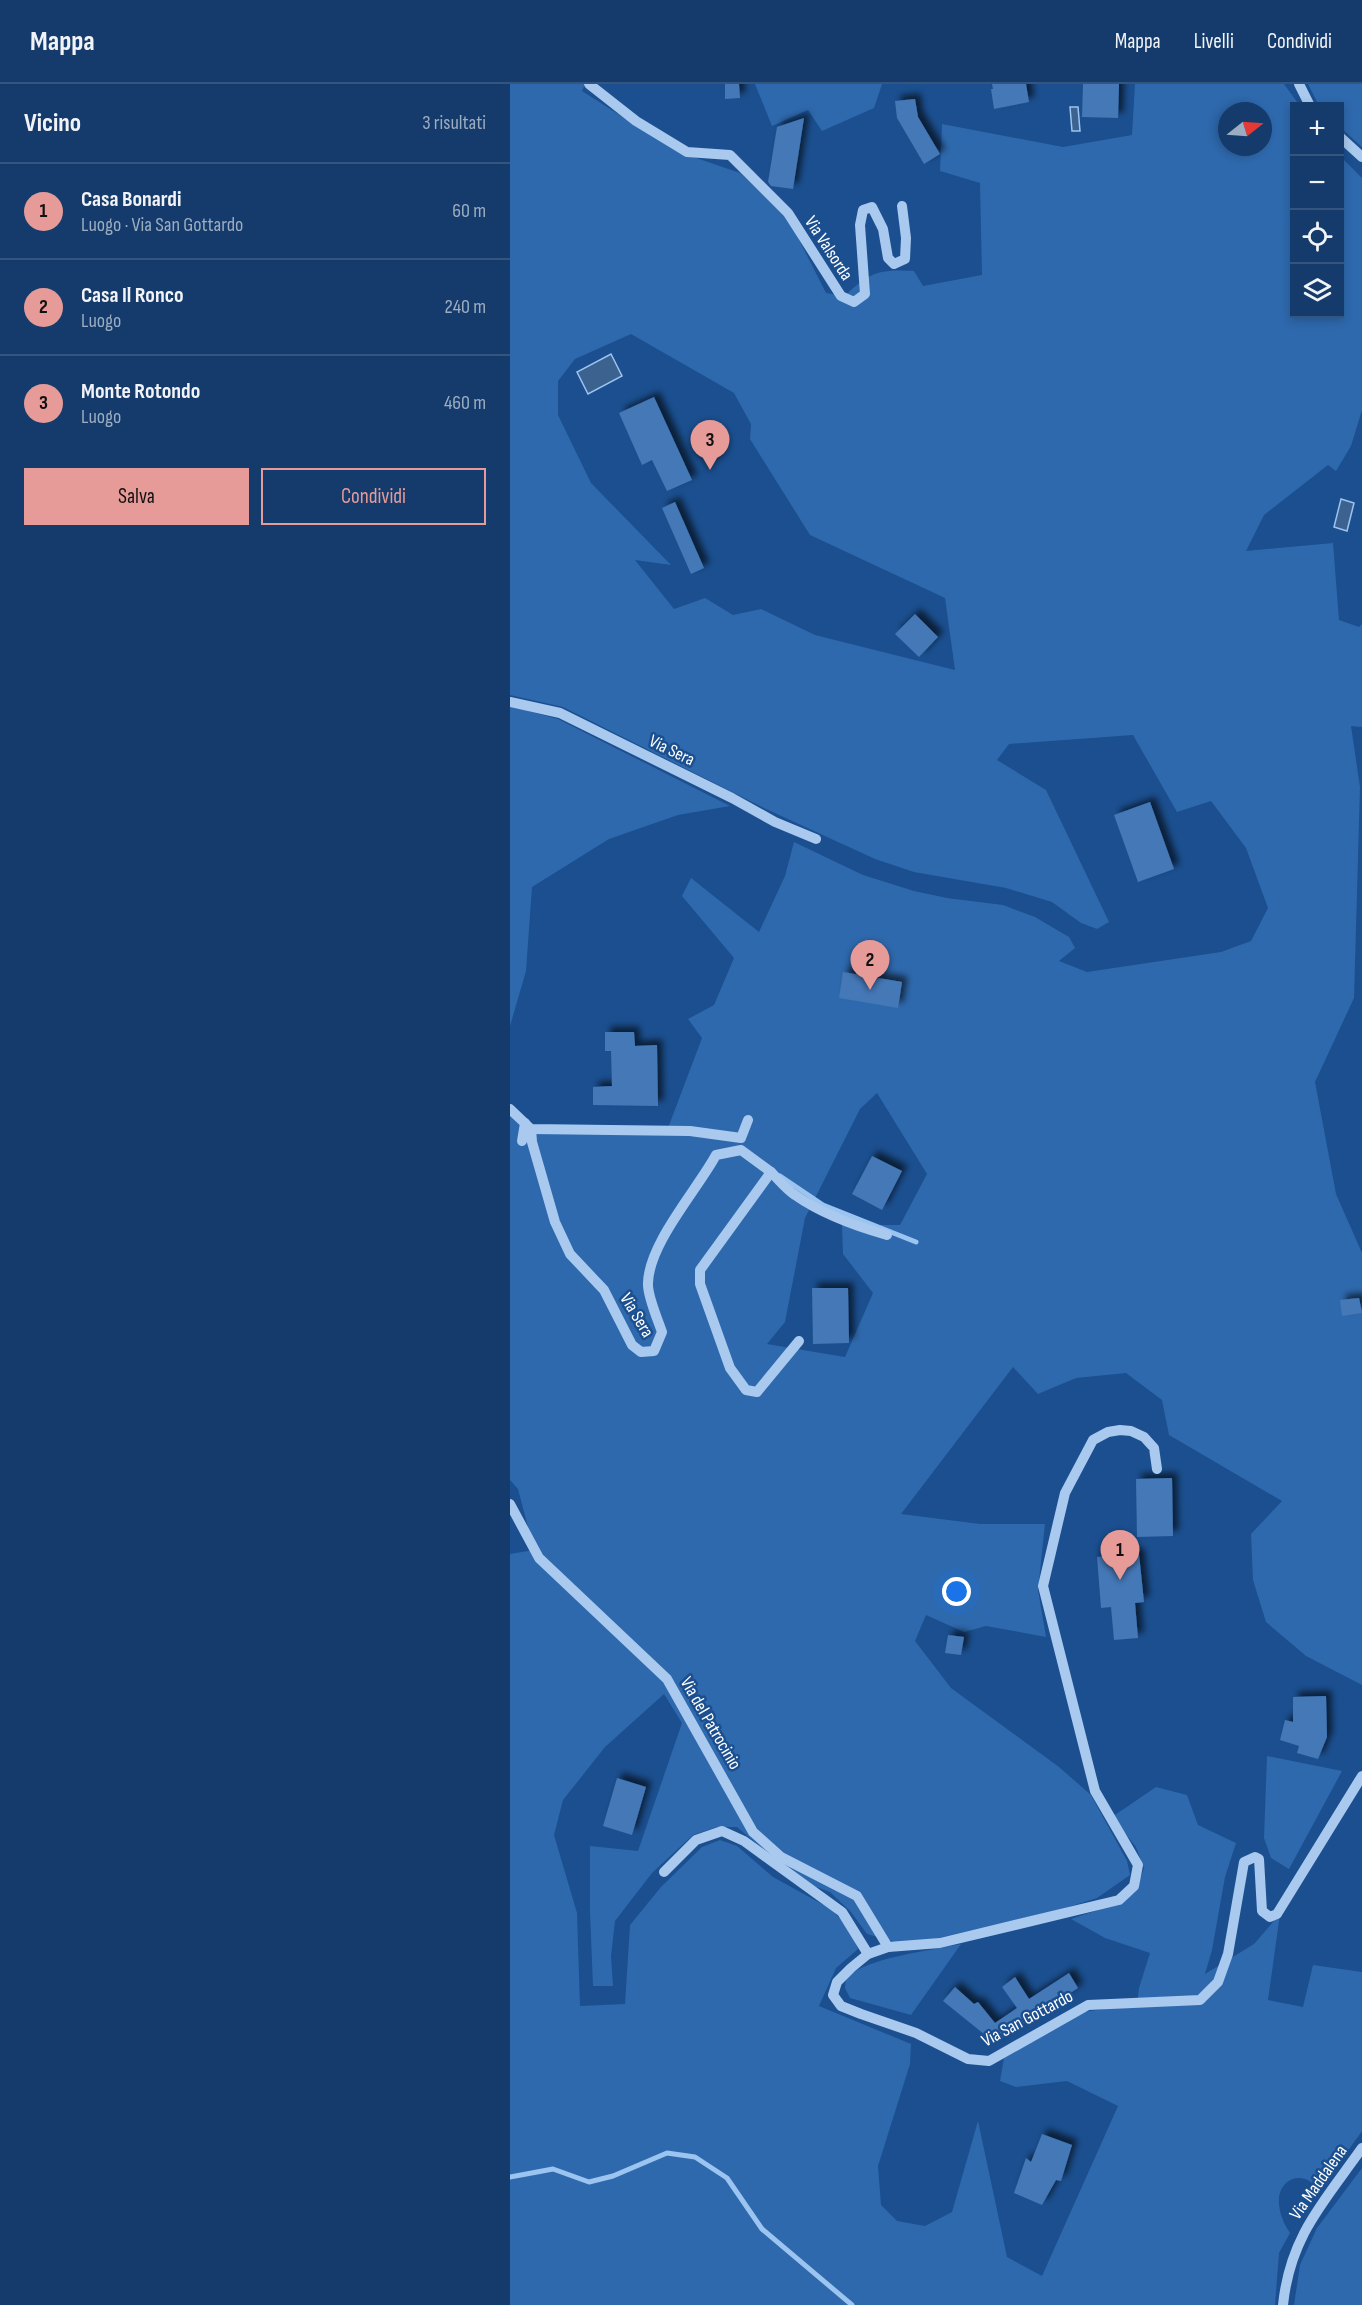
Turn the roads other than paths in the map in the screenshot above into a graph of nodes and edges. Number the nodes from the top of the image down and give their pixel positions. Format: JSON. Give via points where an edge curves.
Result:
{"nodes":[{"id":1,"x":589,"y":84,"type":"edge"},
{"id":2,"x":1299,"y":84,"type":"edge"},
{"id":3,"x":1308,"y":102,"type":"edge"},
{"id":4,"x":1344,"y":141,"type":"edge"},
{"id":5,"x":1362,"y":157,"type":"edge"},
{"id":6,"x":902,"y":206,"type":"dead end"},
{"id":7,"x":510,"y":702,"type":"edge"},
{"id":8,"x":816,"y":838,"type":"dead end"},
{"id":9,"x":510,"y":1108,"type":"edge"},
{"id":10,"x":748,"y":1120,"type":"dead end"},
{"id":11,"x":528,"y":1126,"type":"junction"},
{"id":12,"x":522,"y":1141,"type":"dead end"},
{"id":13,"x":771,"y":1172,"type":"junction"},
{"id":14,"x":887,"y":1235,"type":"dead end"},
{"id":15,"x":799,"y":1341,"type":"dead end"},
{"id":16,"x":1158,"y":1469,"type":"dead end"},
{"id":17,"x":510,"y":1504,"type":"edge"},
{"id":18,"x":1362,"y":1776,"type":"edge"},
{"id":19,"x":664,"y":1872,"type":"dead end"},
{"id":20,"x":888,"y":1947,"type":"junction"},
{"id":21,"x":868,"y":1954,"type":"junction"},
{"id":22,"x":1362,"y":2148,"type":"edge"},
{"id":23,"x":1284,"y":2305,"type":"edge"}],
"edges":[{"from":1,"to":6,"type":"street","name":"Via Valsorda","via":[[636,121],[687,152],[730,155],[788,213],[841,296],[854,302],[865,294],[860,225],[863,210],[872,207],[883,229],[888,258],[894,264],[904,259]]},
{"from":2,"to":3,"type":"street"},
{"from":4,"to":5,"type":"street"},
{"from":7,"to":8,"type":"street","name":"Via Sera","via":[[560,713],[775,822]]},
{"from":9,"to":11,"type":"street"},
{"from":10,"to":11,"type":"street","via":[[741,1138],[690,1131]]},
{"from":11,"to":12,"type":"street"},
{"from":11,"to":13,"type":"street","name":"Via Sera","via":[[555,1222],[570,1254],[604,1290],[632,1345],[641,1352],[654,1351],[662,1332],[647,1283],[655,1254],[716,1155],[741,1150]]},
{"from":13,"to":14,"type":"street","name":"Via Sera","via":[[804,1200],[854,1225]]},
{"from":13,"to":15,"type":"street","via":[[700,1270],[700,1284],[730,1368],[746,1390],[757,1392]]},
{"from":16,"to":20,"type":"street","name":"Via San Gottardo","via":[[1154,1448],[1131,1431],[1108,1432],[1093,1440],[1065,1493],[1043,1586],[1095,1791],[1138,1865],[1134,1886],[1119,1900],[940,1943]]},
{"from":17,"to":20,"type":"street","name":"Via del Patrocinio","via":[[539,1558],[667,1679],[753,1832],[781,1857],[857,1896]]},
{"from":18,"to":21,"type":"street","name":"Via San Gottardo","via":[[1277,1914],[1270,1917],[1262,1911],[1259,1859],[1244,1862],[1228,1954],[1218,1982],[1200,2000],[1088,2005],[989,2061],[968,2059],[916,2033],[841,2006],[832,1995],[837,1982]]},
{"from":19,"to":21,"type":"street","via":[[696,1840],[722,1831],[744,1842],[842,1912]]},
{"from":20,"to":21,"type":"street","name":"Via San Gottardo"},
{"from":22,"to":23,"type":"street","name":"Via Maddalena","via":[[1296,2247]]}]}
